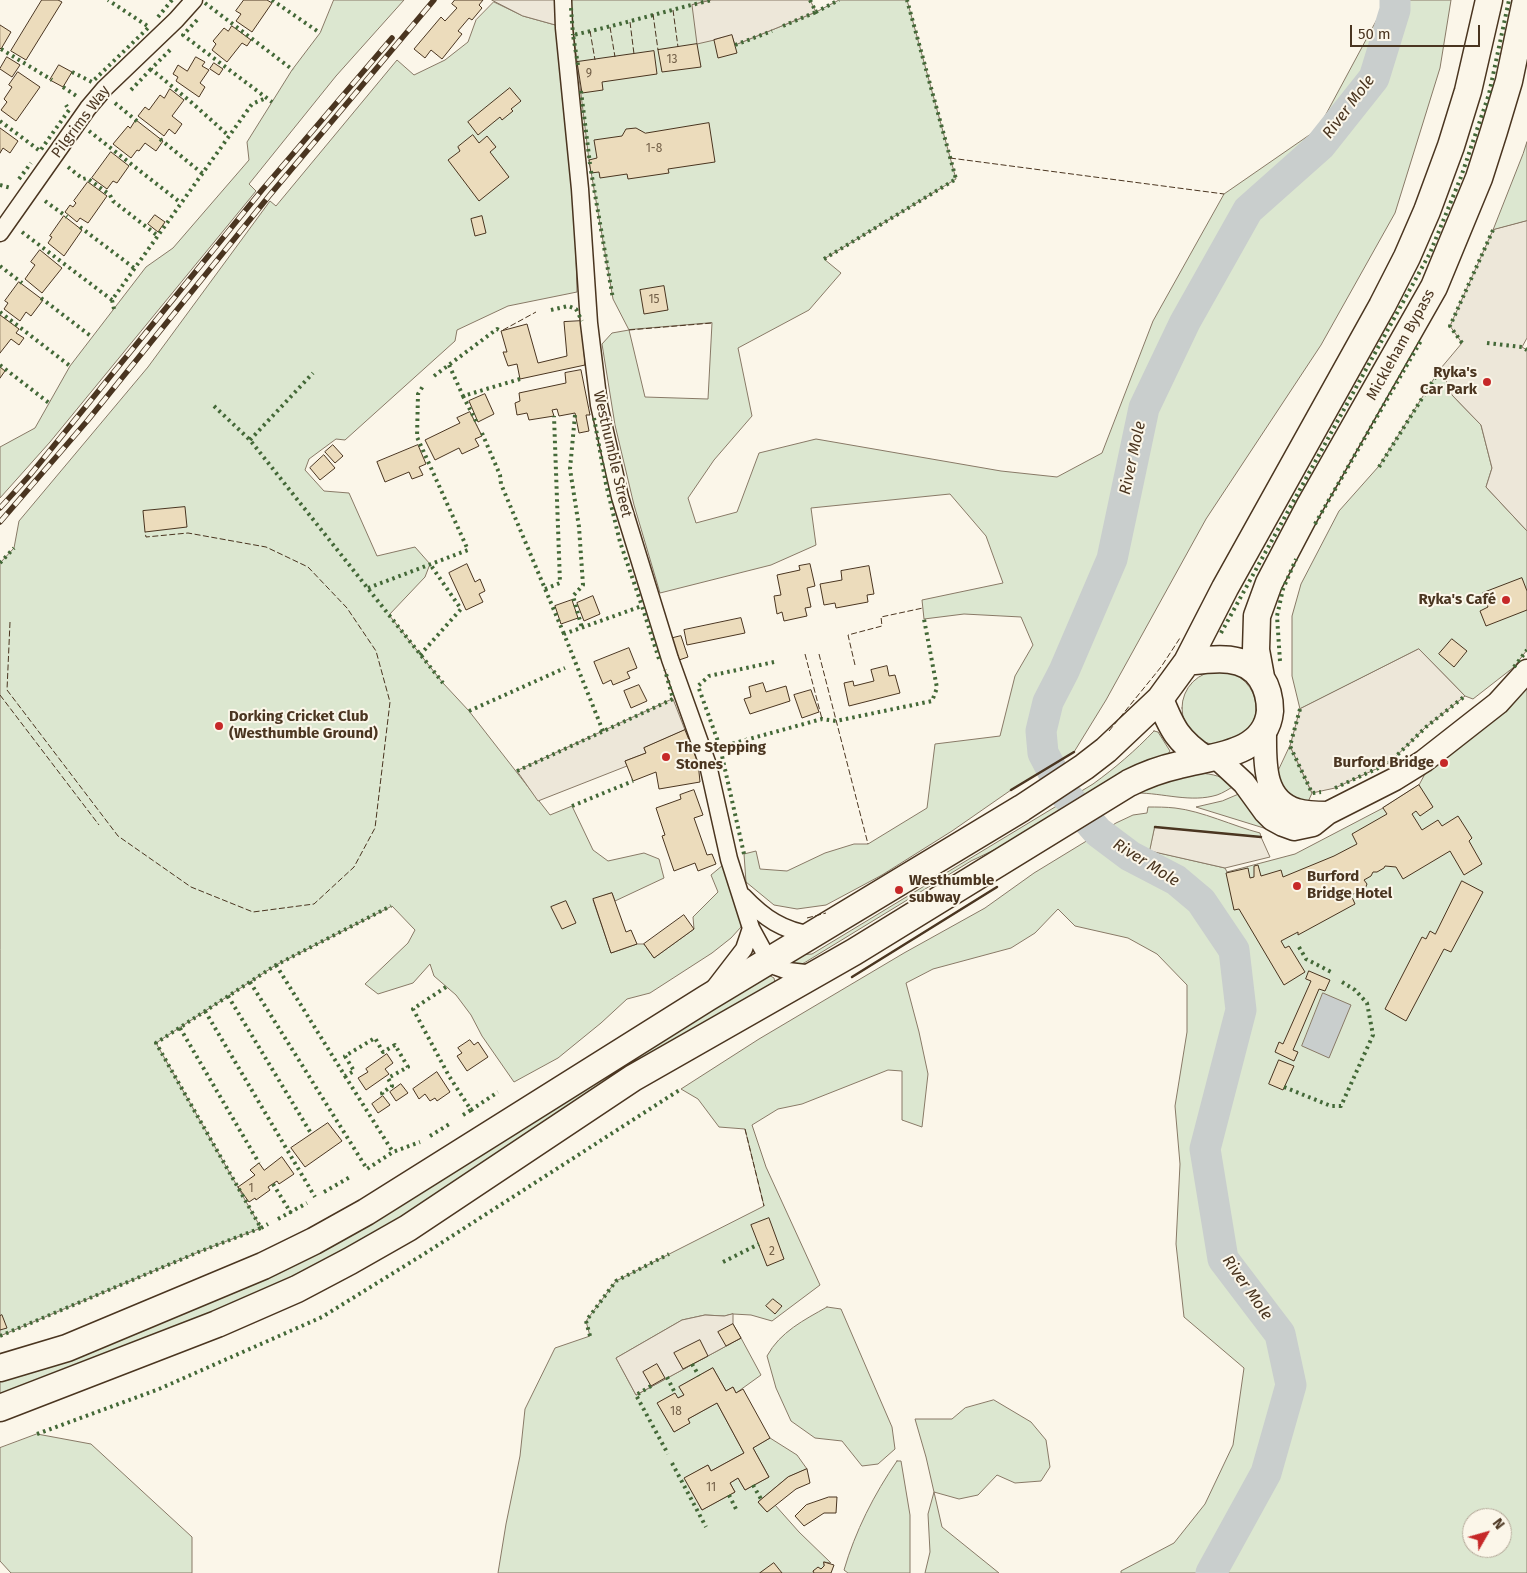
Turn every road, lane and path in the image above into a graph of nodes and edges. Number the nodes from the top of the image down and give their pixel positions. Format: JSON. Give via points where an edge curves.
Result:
{"nodes":[{"id":1,"x":194,"y":0,"type":"edge"},
{"id":2,"x":563,"y":0,"type":"edge"},
{"id":3,"x":1489,"y":0,"type":"edge"},
{"id":4,"x":1526,"y":0,"type":"edge"},
{"id":5,"x":0,"y":233,"type":"edge"},
{"id":6,"x":1187,"y":662,"type":"junction"},
{"id":7,"x":1527,"y":671,"type":"edge"},
{"id":8,"x":1261,"y":677,"type":"junction"},
{"id":9,"x":1160,"y":699,"type":"junction"},
{"id":10,"x":1264,"y":731,"type":"junction"},
{"id":11,"x":1211,"y":758,"type":"junction"},
{"id":12,"x":1328,"y":813,"type":"junction"},
{"id":13,"x":740,"y":893,"type":"junction"},
{"id":14,"x":751,"y":928,"type":"junction"},
{"id":15,"x":813,"y":935,"type":"junction"},
{"id":16,"x":769,"y":961,"type":"junction"},
{"id":17,"x":814,"y":974,"type":"junction"},
{"id":18,"x":707,"y":998,"type":"junction"},
{"id":19,"x":0,"y":1368,"type":"edge"},
{"id":20,"x":0,"y":1408,"type":"edge"}],
"edges":[{"from":1,"to":5,"type":"street","name":"Pilgrims Way","via":[[88,108]]},
{"from":2,"to":13,"type":"street","name":"Westhumble Street","via":[[589,323],[599,405],[620,497],[670,659],[708,765]]},
{"from":3,"to":6,"type":"highway","via":[[1468,91],[1451,146],[1407,257]]},
{"from":4,"to":8,"type":"highway","name":"Mickleham Bypass","via":[[1509,81],[1479,178],[1434,286],[1269,582],[1257,616],[1256,650]]},
{"from":6,"to":8,"type":"highway","via":[[1232,660]]},
{"from":6,"to":9,"type":"highway"},
{"from":7,"to":12,"type":"main road","via":[[1498,703],[1452,740],[1395,780]]},
{"from":8,"to":10,"type":"highway","via":[[1270,704]]},
{"from":9,"to":11,"type":"highway","via":[[1181,741]]},
{"from":9,"to":15,"type":"highway","via":[[1084,768]]},
{"from":10,"to":11,"type":"highway","via":[[1253,742],[1236,751]]},
{"from":10,"to":12,"type":"main road","via":[[1265,771],[1271,789],[1281,802],[1297,810]]},
{"from":11,"to":12,"type":"main road","via":[[1244,783],[1265,812],[1283,825],[1294,829],[1313,825]]},
{"from":11,"to":17,"type":"highway","via":[[1153,772],[1102,799]]},
{"from":13,"to":14,"type":"street","name":"Westhumble Street"},
{"from":13,"to":15,"type":"street","name":"Westhumble Street","via":[[756,910],[780,926],[796,933]]},
{"from":14,"to":16,"type":"street","name":"Westhumble Street"},
{"from":14,"to":18,"type":"street","via":[[744,950]]},
{"from":15,"to":16,"type":"highway"},
{"from":16,"to":17,"type":"street","via":[[788,971]]},
{"from":16,"to":18,"type":"highway"},
{"from":17,"to":20,"type":"highway","via":[[633,1078],[408,1228],[350,1261],[297,1289],[217,1324]]},
{"from":18,"to":19,"type":"highway","via":[[314,1242],[67,1348]]}]}
